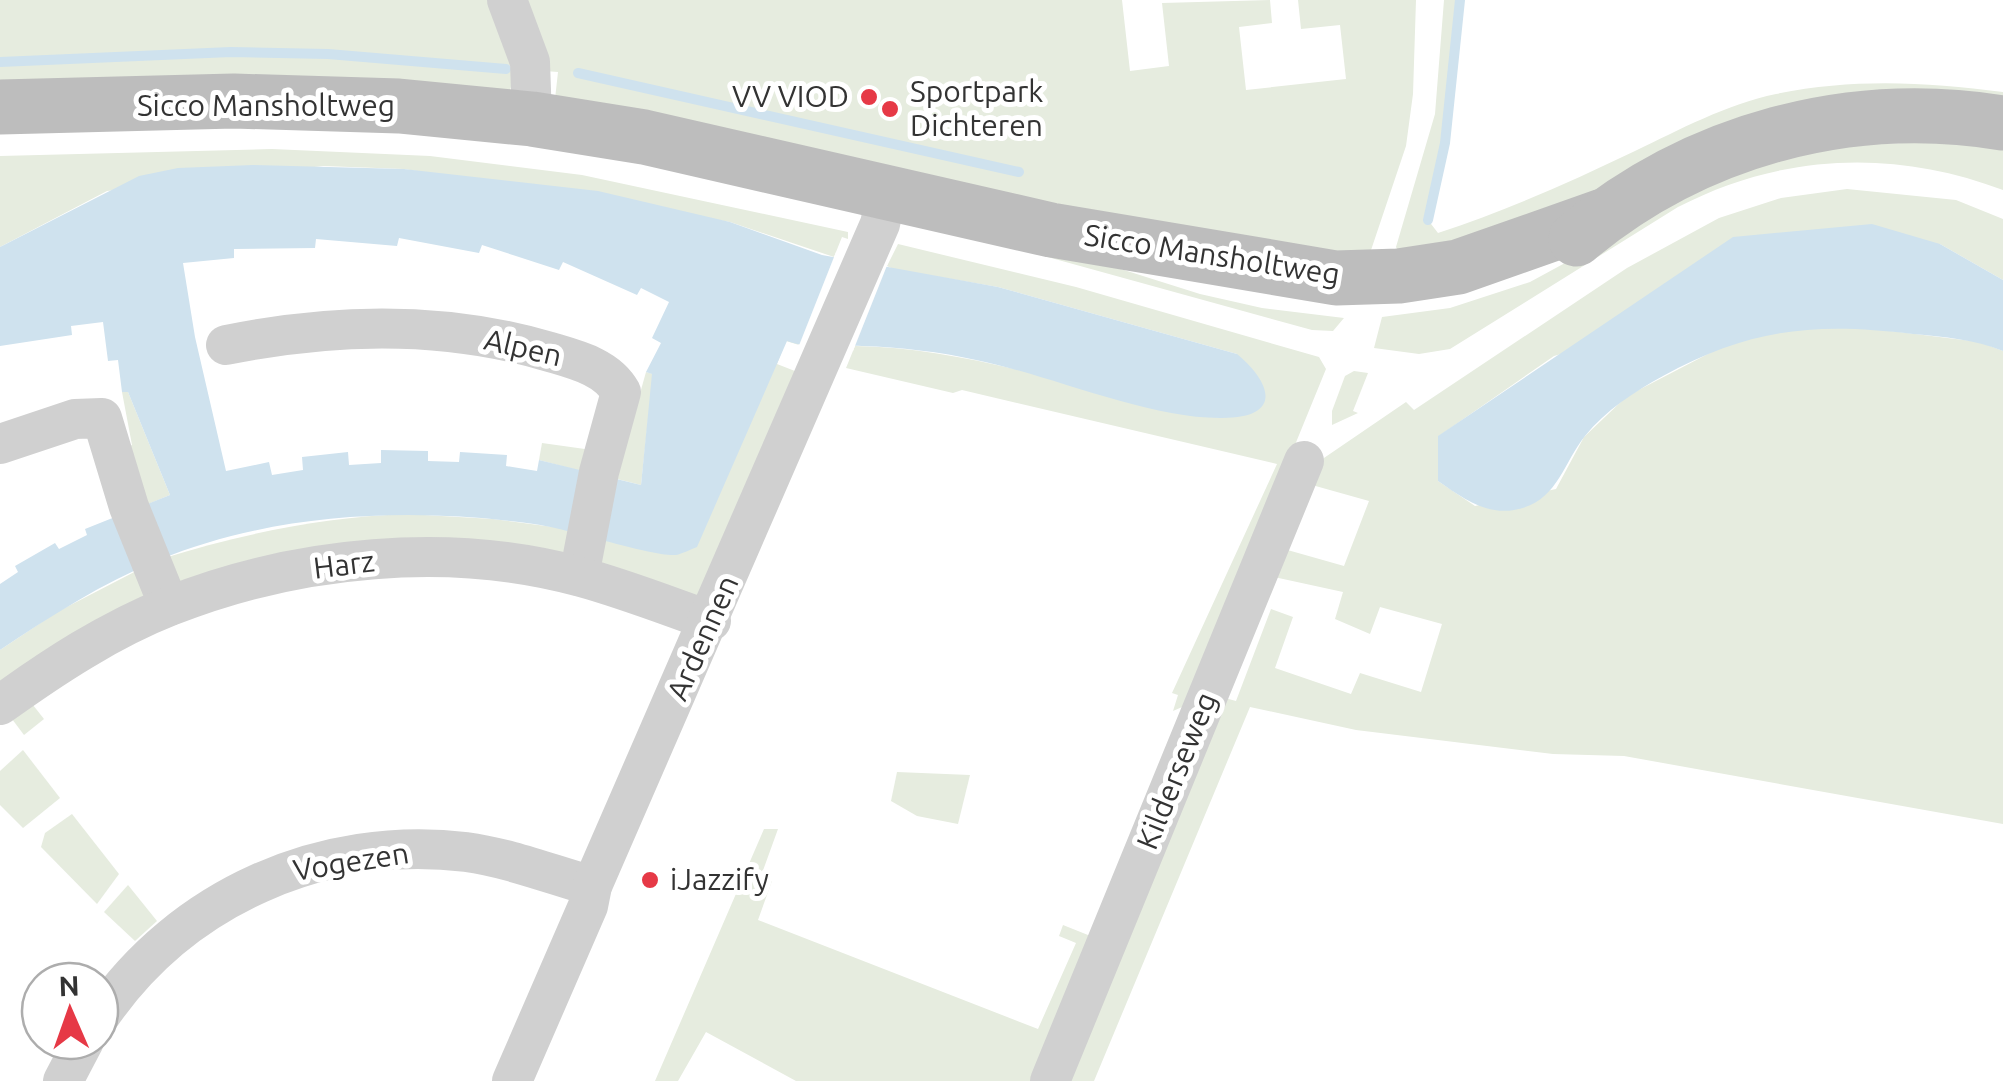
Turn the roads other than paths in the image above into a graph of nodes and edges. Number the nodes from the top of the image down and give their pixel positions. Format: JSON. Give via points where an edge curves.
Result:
{"nodes":[{"id":1,"x":507,"y":0,"type":"edge"},
{"id":2,"x":0,"y":107,"type":"edge"},
{"id":3,"x":532,"y":118,"type":"junction"},
{"id":4,"x":2003,"y":123,"type":"edge"},
{"id":5,"x":887,"y":192,"type":"junction"},
{"id":6,"x":226,"y":345,"type":"dead end"},
{"id":7,"x":0,"y":444,"type":"edge"},
{"id":8,"x":1304,"y":461,"type":"dead end"},
{"id":9,"x":582,"y":558,"type":"junction"},
{"id":10,"x":169,"y":606,"type":"junction"},
{"id":11,"x":711,"y":621,"type":"junction"},
{"id":12,"x":0,"y":706,"type":"edge"},
{"id":13,"x":592,"y":886,"type":"junction"},
{"id":14,"x":120,"y":992,"type":"edge"},
{"id":15,"x":512,"y":1081,"type":"edge"},
{"id":16,"x":1050,"y":1081,"type":"edge"}],
"edges":[{"from":1,"to":3,"type":"street","via":[[530,62]]},
{"from":2,"to":3,"type":"street","name":"Sicco Mansholtweg","via":[[234,101]]},
{"from":3,"to":5,"type":"street","name":"Sicco Mansholtweg"},
{"from":4,"to":5,"type":"street","name":"Sicco Mansholtweg","via":[[1882,115],[1789,130],[1724,150],[1603,216],[1516,279],[1430,304],[1378,308],[1295,304],[1207,287],[1051,230]]},
{"from":5,"to":11,"type":"street","name":"Ardennen","via":[[870,248]]},
{"from":6,"to":9,"type":"street","name":"Alpen","via":[[323,329],[427,329],[526,345],[613,378],[621,392]]},
{"from":7,"to":10,"type":"street","via":[[75,419],[102,418]]},
{"from":8,"to":16,"type":"street","name":"Kilderseweg"},
{"from":9,"to":10,"type":"street","name":"Harz","via":[[364,561],[302,570]]},
{"from":9,"to":11,"type":"street","name":"Harz"},
{"from":10,"to":12,"type":"street","name":"Harz","via":[[85,648]]},
{"from":11,"to":13,"type":"street","name":"Ardennen"},
{"from":13,"to":14,"type":"street","name":"Vogezen","via":[[466,852],[369,853],[322,861],[269,876],[195,917]]},
{"from":13,"to":15,"type":"street","name":"Ardennen"}]}
